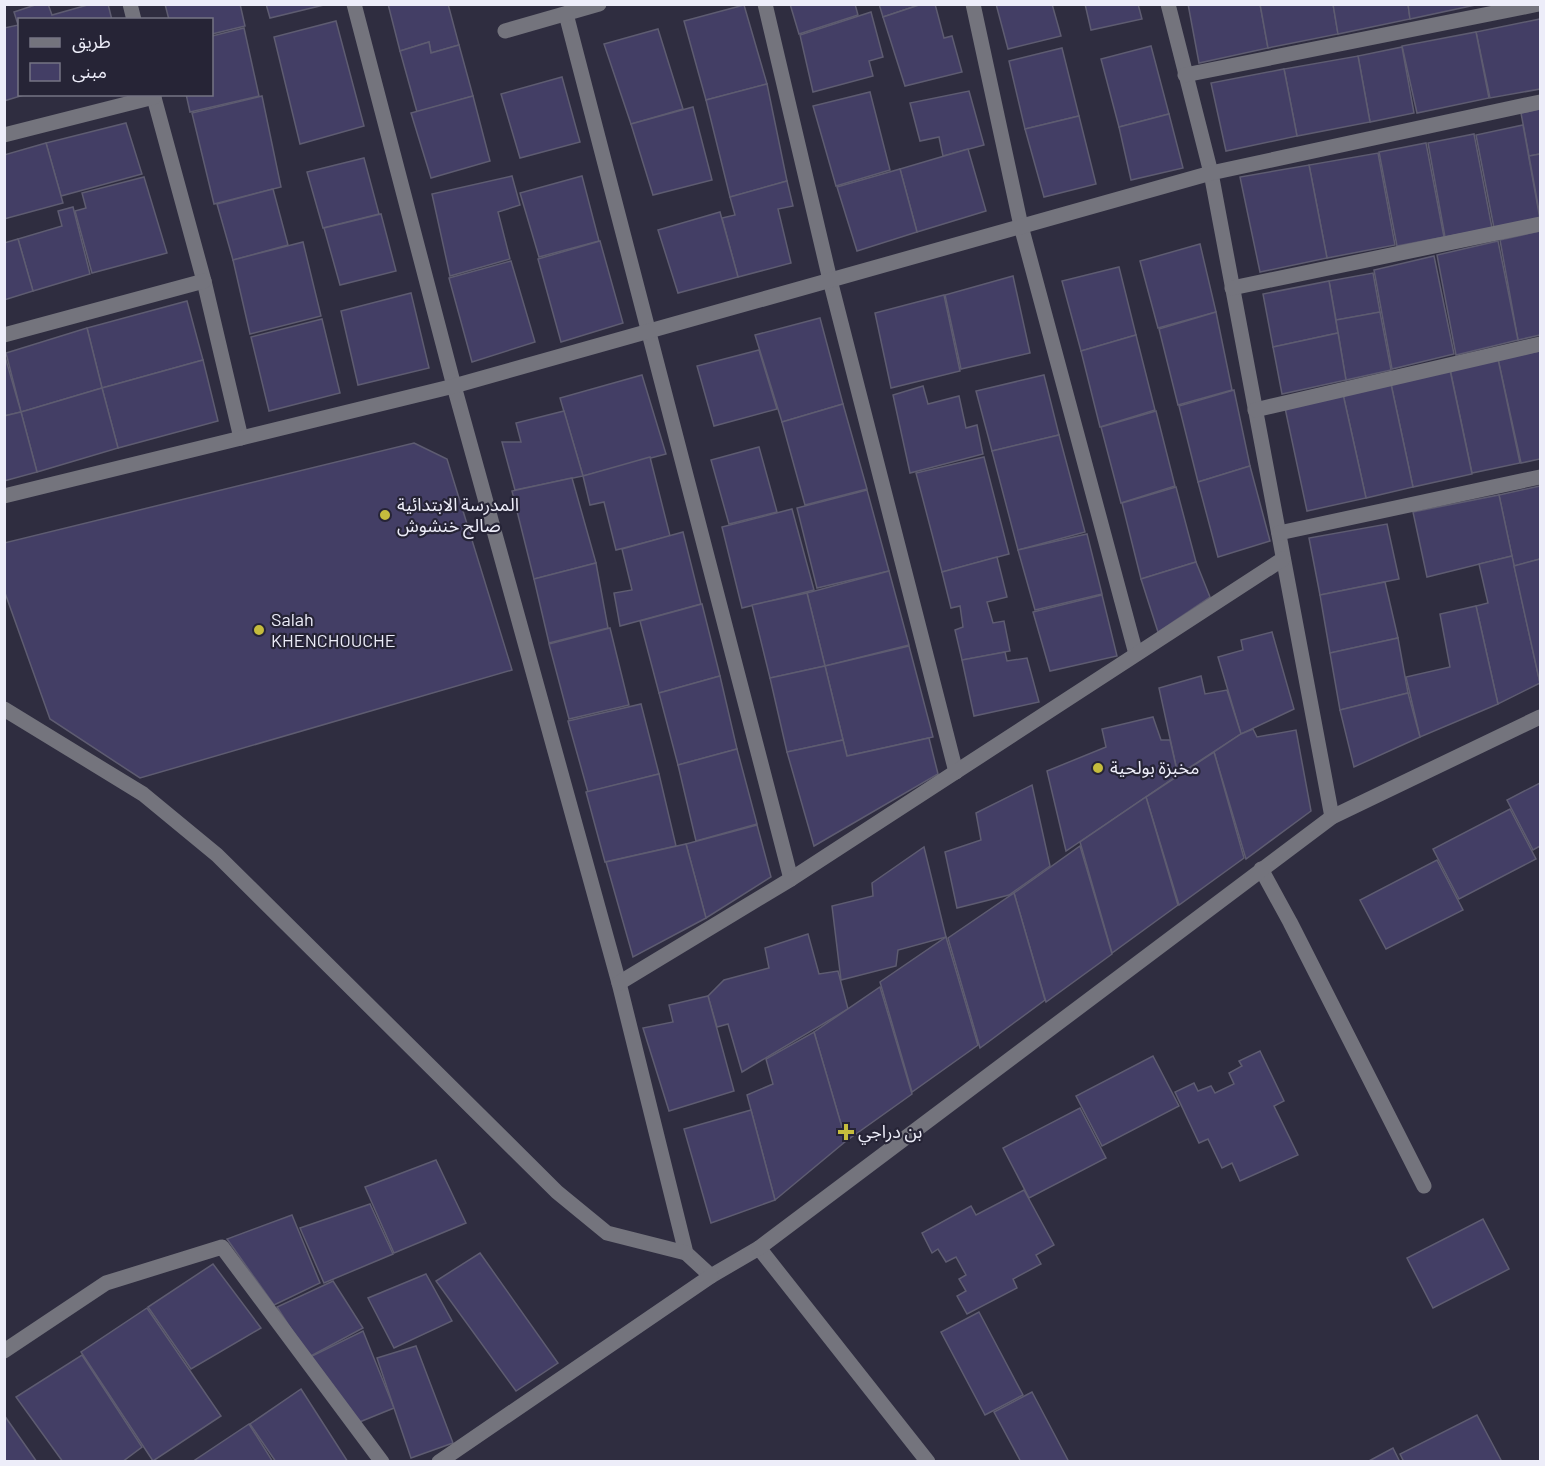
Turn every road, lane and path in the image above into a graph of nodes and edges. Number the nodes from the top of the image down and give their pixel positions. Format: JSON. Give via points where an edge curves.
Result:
{"nodes":[{"id":1,"x":354,"y":4,"type":"edge"},
{"id":2,"x":599,"y":4,"type":"edge"},
{"id":3,"x":765,"y":4,"type":"edge"},
{"id":4,"x":973,"y":4,"type":"edge"},
{"id":5,"x":1168,"y":4,"type":"edge"},
{"id":6,"x":1539,"y":4,"type":"edge"},
{"id":7,"x":566,"y":14,"type":"junction"},
{"id":8,"x":505,"y":31,"type":"dead end"},
{"id":9,"x":1185,"y":75,"type":"junction"},
{"id":10,"x":153,"y":96,"type":"edge"},
{"id":11,"x":1540,"y":102,"type":"edge"},
{"id":12,"x":4,"y":135,"type":"edge"},
{"id":13,"x":1211,"y":173,"type":"junction"},
{"id":14,"x":1540,"y":224,"type":"edge"},
{"id":15,"x":1021,"y":226,"type":"junction"},
{"id":16,"x":204,"y":280,"type":"junction"},
{"id":17,"x":830,"y":280,"type":"junction"},
{"id":18,"x":1232,"y":288,"type":"junction"},
{"id":19,"x":648,"y":332,"type":"junction"},
{"id":20,"x":4,"y":335,"type":"edge"},
{"id":21,"x":1540,"y":344,"type":"edge"},
{"id":22,"x":454,"y":386,"type":"junction"},
{"id":23,"x":1255,"y":410,"type":"junction"},
{"id":24,"x":241,"y":438,"type":"junction"},
{"id":25,"x":1540,"y":477,"type":"edge"},
{"id":26,"x":4,"y":496,"type":"edge"},
{"id":27,"x":1279,"y":533,"type":"junction"},
{"id":28,"x":1283,"y":559,"type":"junction"},
{"id":29,"x":1137,"y":654,"type":"junction"},
{"id":30,"x":4,"y":709,"type":"edge"},
{"id":31,"x":1540,"y":717,"type":"edge"},
{"id":32,"x":956,"y":772,"type":"junction"},
{"id":33,"x":1332,"y":817,"type":"junction"},
{"id":34,"x":1261,"y":869,"type":"junction"},
{"id":35,"x":791,"y":879,"type":"junction"},
{"id":36,"x":619,"y":983,"type":"junction"},
{"id":37,"x":1425,"y":1186,"type":"dead end"},
{"id":38,"x":759,"y":1248,"type":"junction"},
{"id":39,"x":686,"y":1253,"type":"junction"},
{"id":40,"x":711,"y":1276,"type":"junction"},
{"id":41,"x":4,"y":1351,"type":"edge"},
{"id":42,"x":443,"y":1460,"type":"edge"},
{"id":43,"x":382,"y":1461,"type":"edge"},
{"id":44,"x":928,"y":1461,"type":"edge"}],
"edges":[{"from":1,"to":22,"type":"street"},
{"from":2,"to":7,"type":"street"},
{"from":3,"to":17,"type":"street"},
{"from":4,"to":15,"type":"street"},
{"from":5,"to":9,"type":"street"},
{"from":6,"to":9,"type":"street"},
{"from":7,"to":8,"type":"street"},
{"from":7,"to":19,"type":"street"},
{"from":9,"to":13,"type":"street"},
{"from":10,"to":12,"type":"street"},
{"from":10,"to":16,"type":"street"},
{"from":11,"to":13,"type":"street"},
{"from":13,"to":15,"type":"street"},
{"from":13,"to":18,"type":"street"},
{"from":14,"to":18,"type":"street"},
{"from":15,"to":17,"type":"street"},
{"from":15,"to":29,"type":"street"},
{"from":16,"to":20,"type":"street"},
{"from":16,"to":24,"type":"street"},
{"from":17,"to":19,"type":"street"},
{"from":17,"to":32,"type":"street"},
{"from":18,"to":23,"type":"street"},
{"from":19,"to":22,"type":"street"},
{"from":19,"to":35,"type":"street"},
{"from":21,"to":23,"type":"street"},
{"from":22,"to":24,"type":"street"},
{"from":22,"to":36,"type":"street"},
{"from":23,"to":27,"type":"street"},
{"from":24,"to":26,"type":"street"},
{"from":25,"to":27,"type":"street"},
{"from":27,"to":28,"type":"street"},
{"from":28,"to":29,"type":"street"},
{"from":28,"to":33,"type":"street"},
{"from":29,"to":32,"type":"street"},
{"from":30,"to":39,"type":"street","via":[[143,794],[217,855],[557,1192],[607,1233]]},
{"from":31,"to":33,"type":"street"},
{"from":32,"to":35,"type":"street"},
{"from":33,"to":34,"type":"street"},
{"from":34,"to":37,"type":"street"},
{"from":34,"to":38,"type":"street"},
{"from":35,"to":36,"type":"street"},
{"from":36,"to":39,"type":"street"},
{"from":38,"to":40,"type":"street"},
{"from":38,"to":44,"type":"street"},
{"from":39,"to":40,"type":"street"},
{"from":40,"to":42,"type":"street"},
{"from":41,"to":43,"type":"street","via":[[106,1283],[222,1247]]}]}
